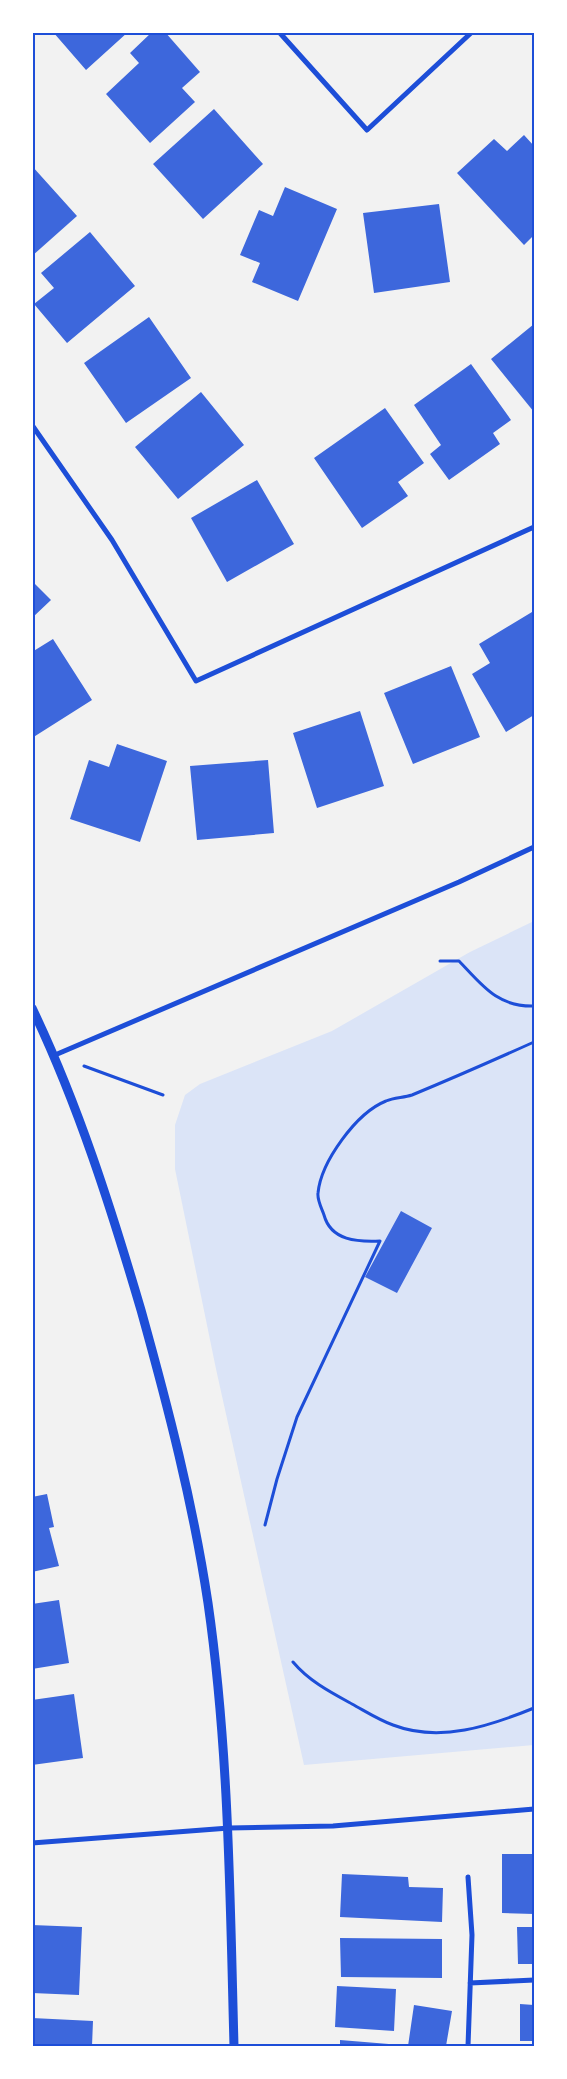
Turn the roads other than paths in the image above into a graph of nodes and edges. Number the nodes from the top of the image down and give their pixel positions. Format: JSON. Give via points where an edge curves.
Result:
{"nodes":[{"id":1,"x":278,"y":32,"type":"edge"},
{"id":2,"x":472,"y":32,"type":"edge"},
{"id":3,"x":32,"y":424,"type":"edge"},
{"id":4,"x":534,"y":527,"type":"edge"},
{"id":5,"x":534,"y":847,"type":"edge"},
{"id":6,"x":32,"y":1008,"type":"edge"},
{"id":7,"x":55,"y":1055,"type":"junction"},
{"id":8,"x":534,"y":1809,"type":"edge"},
{"id":9,"x":229,"y":1828,"type":"junction"},
{"id":10,"x":32,"y":1843,"type":"edge"},
{"id":11,"x":468,"y":1877,"type":"dead end"},
{"id":12,"x":534,"y":1980,"type":"edge"},
{"id":13,"x":470,"y":1983,"type":"junction"},
{"id":14,"x":234,"y":2046,"type":"edge"},
{"id":15,"x":468,"y":2046,"type":"edge"}],
"edges":[{"from":1,"to":2,"type":"street","via":[[367,130]]},
{"from":3,"to":4,"type":"street","via":[[112,540],[196,682]]},
{"from":5,"to":7,"type":"street"},
{"from":6,"to":7,"type":"street"},
{"from":7,"to":9,"type":"street","via":[[120,1236],[172,1420],[198,1537],[208,1605]]},
{"from":8,"to":9,"type":"street","via":[[333,1826]]},
{"from":9,"to":10,"type":"street"},
{"from":9,"to":14,"type":"street"},
{"from":11,"to":13,"type":"street","via":[[472,1935]]},
{"from":12,"to":13,"type":"street"},
{"from":13,"to":15,"type":"street"}]}
